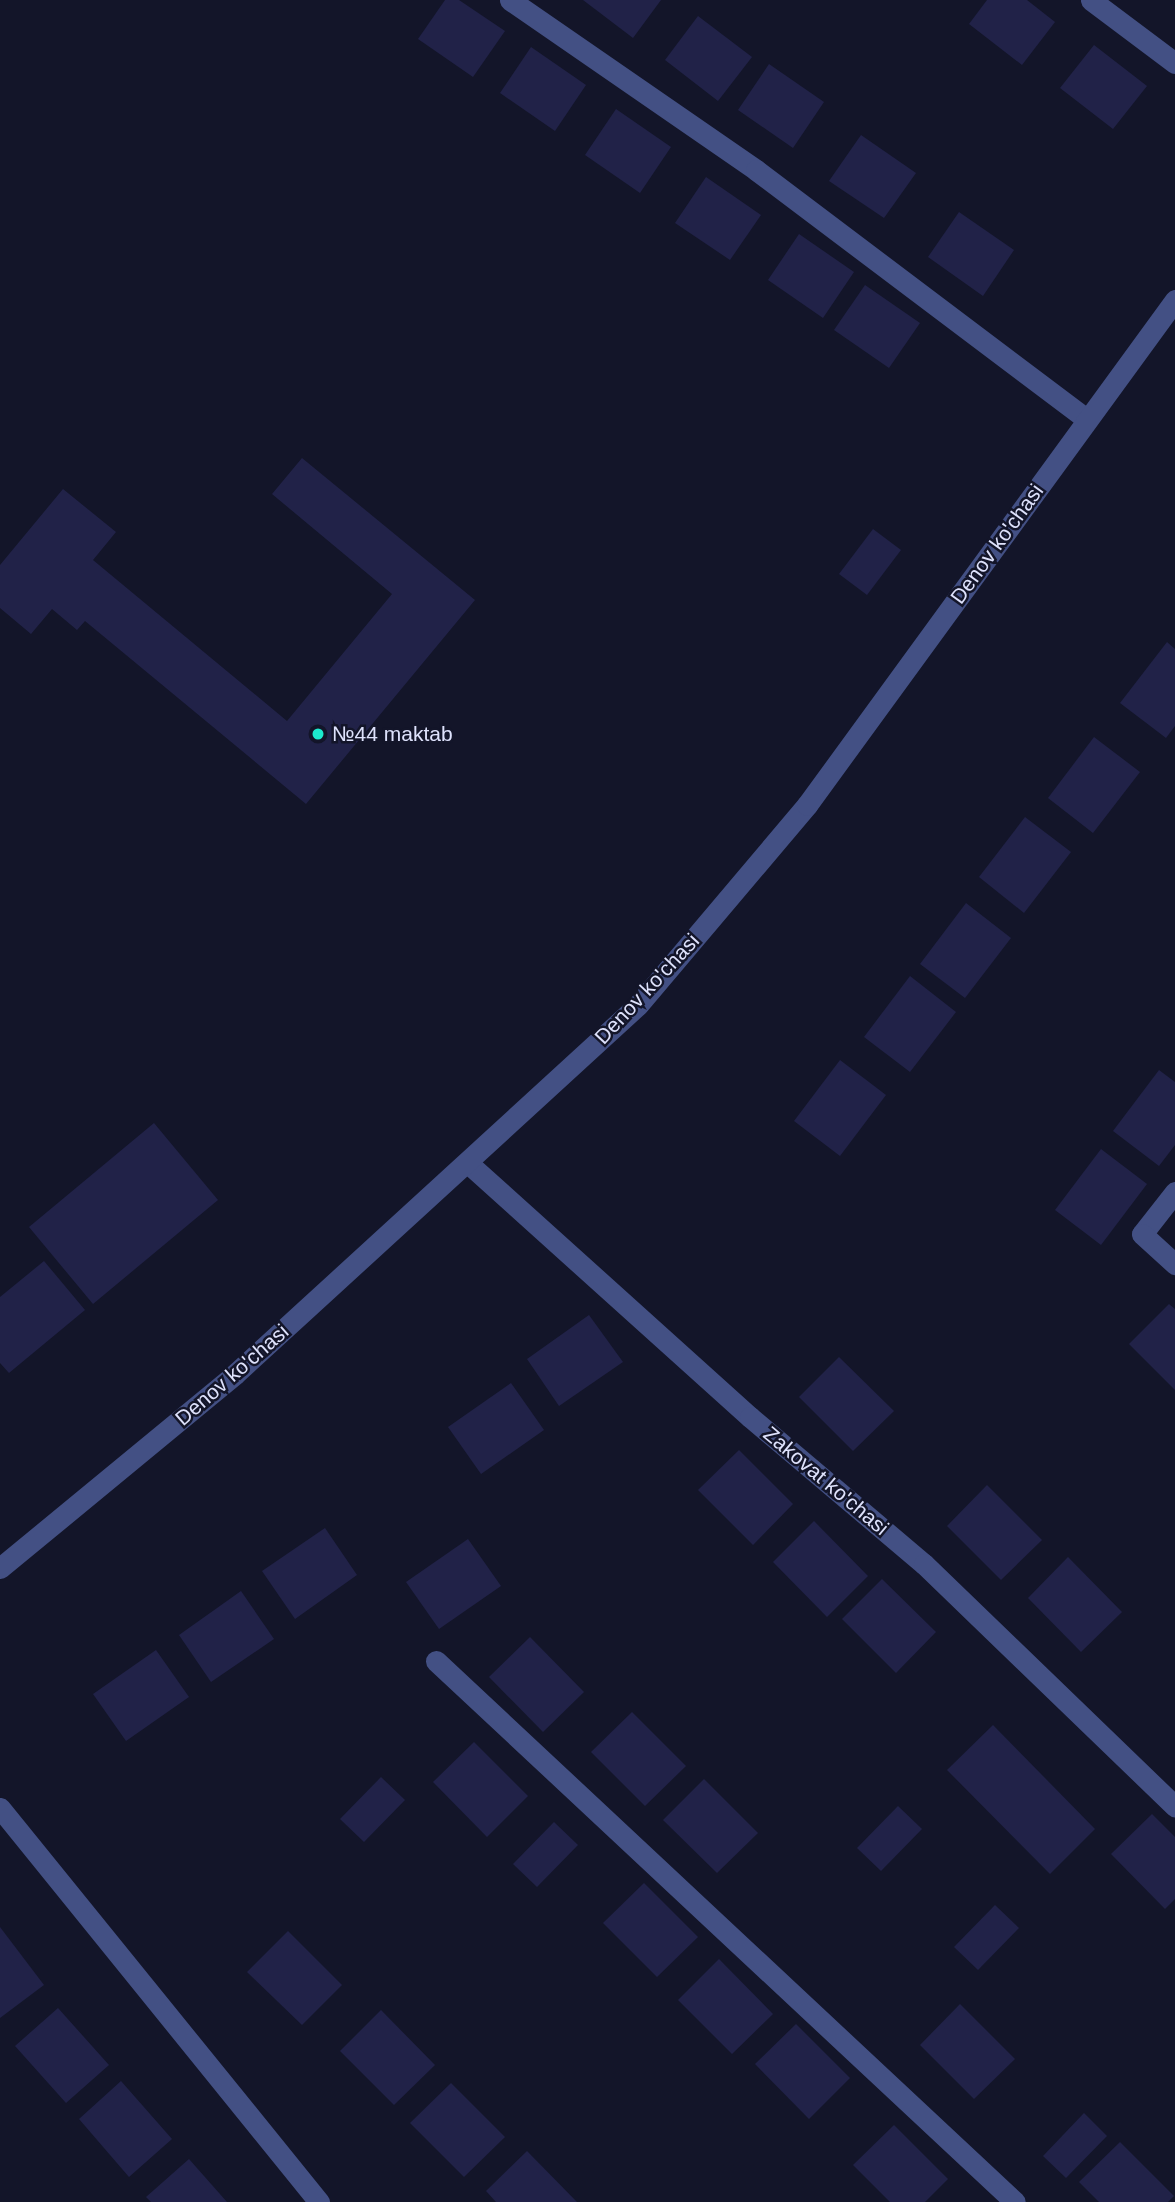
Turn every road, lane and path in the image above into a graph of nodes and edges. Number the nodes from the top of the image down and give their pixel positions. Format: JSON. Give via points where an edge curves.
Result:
{"nodes":[{"id":1,"x":510,"y":0,"type":"edge"},
{"id":2,"x":1091,"y":0,"type":"edge"},
{"id":3,"x":1175,"y":63,"type":"edge"},
{"id":4,"x":1175,"y":300,"type":"edge"},
{"id":5,"x":1087,"y":419,"type":"junction"},
{"id":6,"x":469,"y":1164,"type":"junction"},
{"id":7,"x":1175,"y":1192,"type":"edge"},
{"id":8,"x":1175,"y":1264,"type":"edge"},
{"id":9,"x":0,"y":1568,"type":"edge"},
{"id":10,"x":436,"y":1661,"type":"dead end"},
{"id":11,"x":1175,"y":1806,"type":"edge"},
{"id":12,"x":0,"y":1808,"type":"edge"},
{"id":13,"x":319,"y":2202,"type":"edge"},
{"id":14,"x":1015,"y":2202,"type":"edge"}],
"edges":[{"from":1,"to":5,"type":"street","via":[[756,170]]},
{"from":2,"to":3,"type":"street"},
{"from":4,"to":5,"type":"street","name":"Denov ko'chasi"},
{"from":5,"to":6,"type":"street","name":"Denov ko'chasi","via":[[807,805],[638,1005]]},
{"from":6,"to":9,"type":"street","name":"Denov ko'chasi","via":[[235,1374]]},
{"from":6,"to":11,"type":"street","name":"Zakovat ko'chasi","via":[[750,1417],[925,1564]]},
{"from":7,"to":8,"type":"street","via":[[1142,1234]]},
{"from":10,"to":14,"type":"street"},
{"from":12,"to":13,"type":"street"}]}
